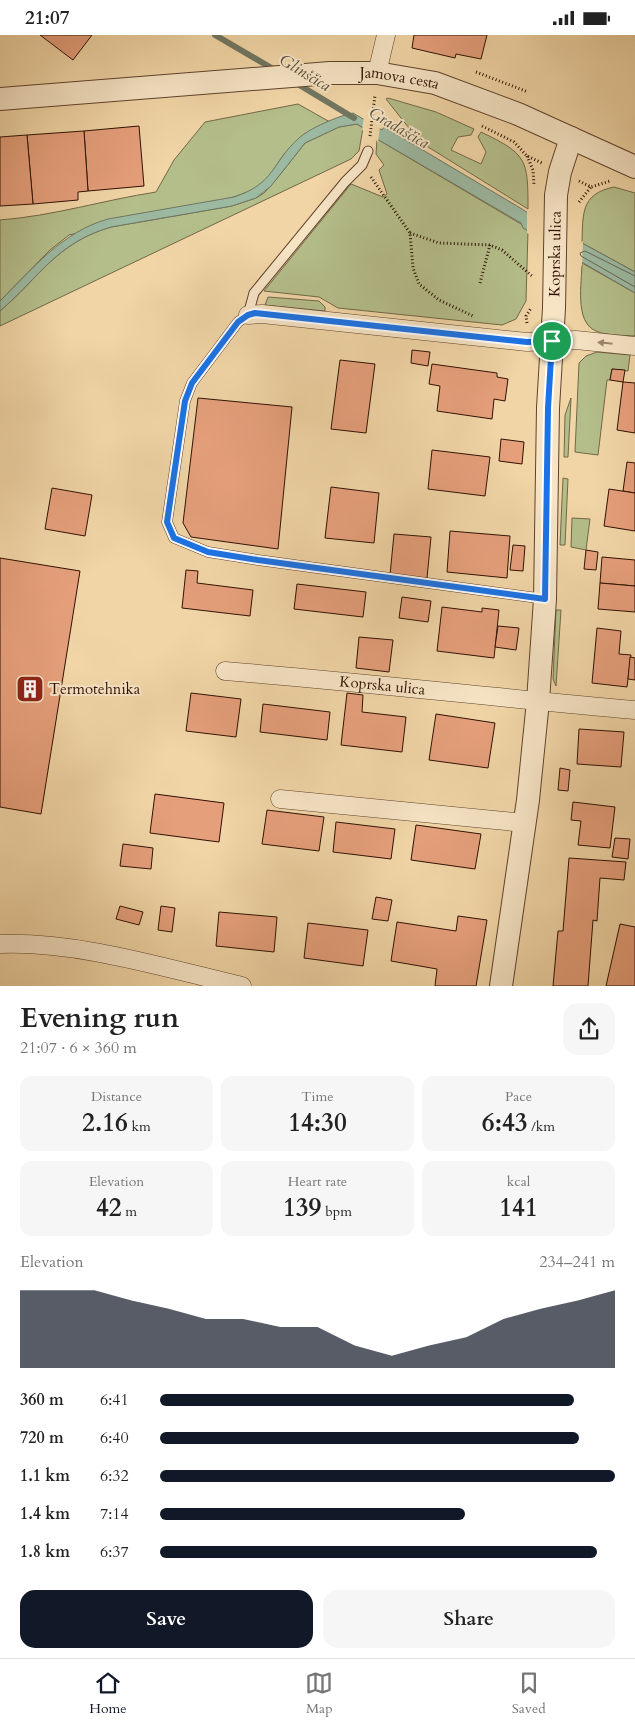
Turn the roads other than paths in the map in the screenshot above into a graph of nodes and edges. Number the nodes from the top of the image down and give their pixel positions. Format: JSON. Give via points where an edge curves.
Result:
{"nodes":[{"id":1,"x":386,"y":35,"type":"edge"},
{"id":2,"x":378,"y":73,"type":"junction"},
{"id":3,"x":0,"y":99,"type":"edge"},
{"id":4,"x":572,"y":138,"type":"junction"},
{"id":5,"x":368,"y":151,"type":"road end"},
{"id":6,"x":635,"y":167,"type":"edge"},
{"id":7,"x":248,"y":315,"type":"junction"},
{"id":8,"x":552,"y":341,"type":"junction"},
{"id":9,"x":635,"y":346,"type":"edge"},
{"id":10,"x":545,"y":599,"type":"junction"},
{"id":11,"x":225,"y":671,"type":"dead end"},
{"id":12,"x":538,"y":701,"type":"junction"},
{"id":13,"x":635,"y":710,"type":"edge"},
{"id":14,"x":280,"y":799,"type":"dead end"},
{"id":15,"x":525,"y":823,"type":"junction"},
{"id":16,"x":0,"y":944,"type":"edge"},
{"id":17,"x":215,"y":983,"type":"edge"},
{"id":18,"x":242,"y":985,"type":"edge"},
{"id":19,"x":501,"y":985,"type":"edge"}],
"edges":[{"from":1,"to":2,"type":"street"},
{"from":2,"to":3,"type":"street","name":"Jamova cesta","via":[[330,73]]},
{"from":2,"to":4,"type":"street","name":"Jamova cesta","via":[[435,83]]},
{"from":4,"to":6,"type":"street","name":"Jamova cesta"},
{"from":4,"to":8,"type":"street","name":"Koprska ulica","via":[[560,172],[544,277]]},
{"from":5,"to":7,"type":"lane","via":[[362,165],[254,293]]},
{"from":7,"to":8,"type":"street","via":[[262,313],[527,342]]},
{"from":7,"to":10,"type":"lane","via":[[238,322],[192,383],[185,401],[167,522],[174,538],[208,552]]},
{"from":9,"to":8,"type":"street","one_way":true},
{"from":8,"to":10,"type":"street","name":"Koprska ulica"},
{"from":10,"to":12,"type":"street","name":"Koprska ulica"},
{"from":11,"to":12,"type":"street","name":"Koprska ulica","via":[[356,681]]},
{"from":12,"to":13,"type":"street"},
{"from":12,"to":15,"type":"street","name":"Koprska ulica"},
{"from":14,"to":15,"type":"street"},
{"from":15,"to":19,"type":"street","name":"Koprska ulica"},
{"from":16,"to":17,"type":"street","via":[[46,945],[89,951]]},
{"from":17,"to":18,"type":"street"}]}
